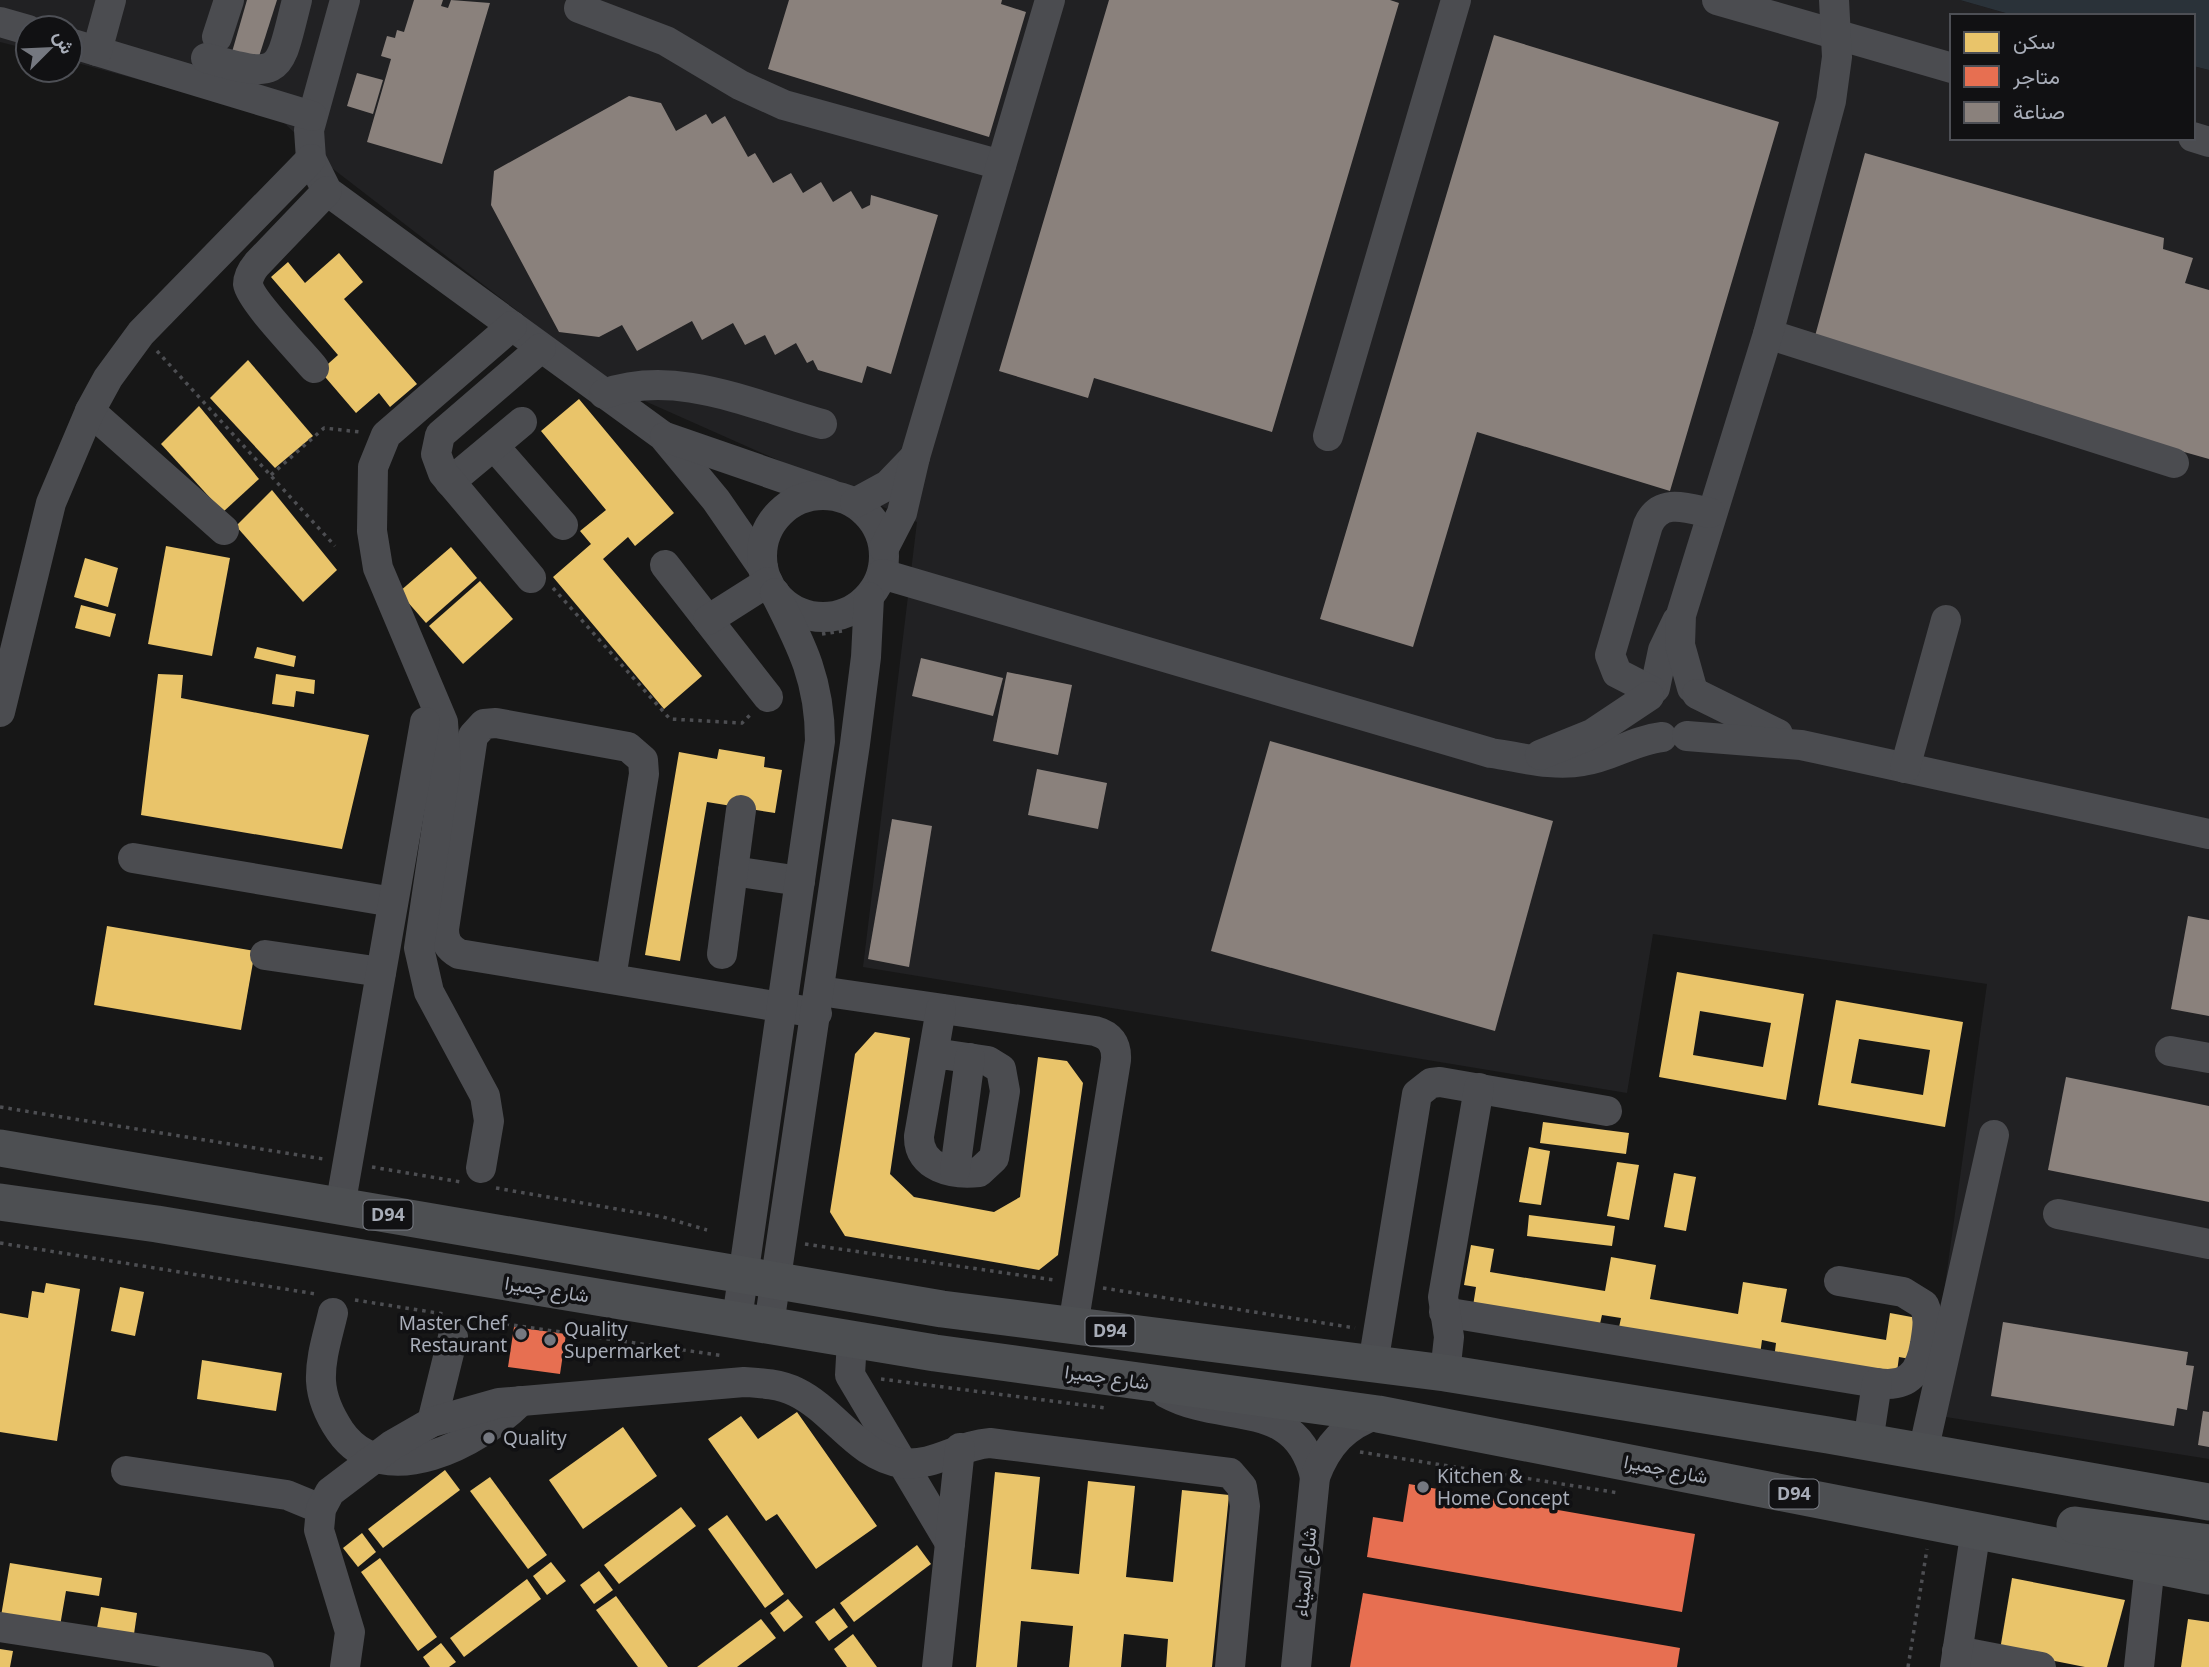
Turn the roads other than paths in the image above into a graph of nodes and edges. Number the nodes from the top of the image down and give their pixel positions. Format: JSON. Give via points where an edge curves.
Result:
{"nodes":[{"id":1,"x":111,"y":0,"type":"edge"},
{"id":2,"x":229,"y":0,"type":"edge"},
{"id":3,"x":297,"y":0,"type":"edge"},
{"id":4,"x":345,"y":0,"type":"edge"},
{"id":5,"x":1050,"y":0,"type":"edge"},
{"id":6,"x":1456,"y":0,"type":"edge"},
{"id":7,"x":1717,"y":0,"type":"edge"},
{"id":8,"x":1834,"y":0,"type":"edge"},
{"id":9,"x":579,"y":8,"type":"dead end"},
{"id":10,"x":1835,"y":34,"type":"junction"},
{"id":11,"x":84,"y":45,"type":"edge"},
{"id":12,"x":84,"y":47,"type":"edge"},
{"id":13,"x":1950,"y":67,"type":"edge"},
{"id":14,"x":312,"y":116,"type":"junction"},
{"id":15,"x":311,"y":159,"type":"junction"},
{"id":16,"x":1001,"y":165,"type":"junction"},
{"id":17,"x":327,"y":191,"type":"junction"},
{"id":18,"x":512,"y":326,"type":"junction"},
{"id":19,"x":1768,"y":334,"type":"junction"},
{"id":20,"x":541,"y":348,"type":"junction"},
{"id":21,"x":314,"y":368,"type":"dead end"},
{"id":22,"x":604,"y":394,"type":"junction"},
{"id":23,"x":416,"y":408,"type":"junction"},
{"id":24,"x":89,"y":411,"type":"junction"},
{"id":25,"x":523,"y":422,"type":"dead end"},
{"id":26,"x":821,"y":424,"type":"dead end"},
{"id":27,"x":440,"y":435,"type":"junction"},
{"id":28,"x":663,"y":436,"type":"junction"},
{"id":29,"x":1328,"y":436,"type":"dead end"},
{"id":30,"x":494,"y":446,"type":"junction"},
{"id":31,"x":915,"y":457,"type":"junction"},
{"id":32,"x":2174,"y":463,"type":"dead end"},
{"id":33,"x":450,"y":482,"type":"junction"},
{"id":34,"x":846,"y":500,"type":"junction"},
{"id":35,"x":1710,"y":513,"type":"junction"},
{"id":36,"x":563,"y":525,"type":"dead end"},
{"id":37,"x":224,"y":530,"type":"dead end"},
{"id":38,"x":665,"y":565,"type":"dead end"},
{"id":39,"x":878,"y":573,"type":"junction"},
{"id":40,"x":531,"y":578,"type":"road end"},
{"id":41,"x":769,"y":581,"type":"junction"},
{"id":42,"x":1681,"y":615,"type":"junction"},
{"id":43,"x":708,"y":620,"type":"junction"},
{"id":44,"x":1946,"y":620,"type":"dead end"},
{"id":45,"x":1694,"y":691,"type":"junction"},
{"id":46,"x":1652,"y":692,"type":"junction"},
{"id":47,"x":768,"y":697,"type":"road end"},
{"id":48,"x":0,"y":712,"type":"edge"},
{"id":49,"x":425,"y":722,"type":"dead end"},
{"id":50,"x":1674,"y":737,"type":"junction"},
{"id":51,"x":1801,"y":745,"type":"junction"},
{"id":52,"x":1530,"y":758,"type":"junction"},
{"id":53,"x":1905,"y":768,"type":"junction"},
{"id":54,"x":741,"y":810,"type":"dead end"},
{"id":55,"x":2209,"y":834,"type":"edge"},
{"id":56,"x":133,"y":858,"type":"dead end"},
{"id":57,"x":733,"y":871,"type":"junction"},
{"id":58,"x":800,"y":881,"type":"junction"},
{"id":59,"x":393,"y":902,"type":"junction"},
{"id":60,"x":722,"y":954,"type":"dead end"},
{"id":61,"x":265,"y":955,"type":"dead end"},
{"id":62,"x":381,"y":972,"type":"junction"},
{"id":63,"x":611,"y":978,"type":"junction"},
{"id":64,"x":818,"y":1002,"type":"junction"},
{"id":65,"x":782,"y":1007,"type":"junction"},
{"id":66,"x":942,"y":1009,"type":"junction"},
{"id":67,"x":2170,"y":1051,"type":"dead end"},
{"id":68,"x":934,"y":1054,"type":"junction"},
{"id":69,"x":2209,"y":1058,"type":"edge"},
{"id":70,"x":1479,"y":1088,"type":"junction"},
{"id":71,"x":1607,"y":1111,"type":"dead end"},
{"id":72,"x":1993,"y":1135,"type":"dead end"},
{"id":73,"x":0,"y":1147,"type":"edge"},
{"id":74,"x":481,"y":1168,"type":"dead end"},
{"id":75,"x":0,"y":1202,"type":"edge"},
{"id":76,"x":340,"y":1207,"type":"junction"},
{"id":77,"x":2059,"y":1214,"type":"dead end"},
{"id":78,"x":2209,"y":1244,"type":"edge"},
{"id":79,"x":760,"y":1278,"type":"junction"},
{"id":80,"x":1839,"y":1281,"type":"dead end"},
{"id":81,"x":338,"y":1303,"type":"road end"},
{"id":82,"x":1444,"y":1312,"type":"junction"},
{"id":83,"x":753,"y":1322,"type":"junction"},
{"id":84,"x":454,"y":1323,"type":"road end"},
{"id":85,"x":1073,"y":1326,"type":"junction"},
{"id":86,"x":1375,"y":1348,"type":"junction"},
{"id":87,"x":851,"y":1357,"type":"junction"},
{"id":88,"x":1445,"y":1373,"type":"junction"},
{"id":89,"x":1152,"y":1383,"type":"junction"},
{"id":90,"x":1877,"y":1383,"type":"junction"},
{"id":91,"x":797,"y":1392,"type":"junction"},
{"id":92,"x":521,"y":1401,"type":"junction"},
{"id":93,"x":1378,"y":1415,"type":"junction"},
{"id":94,"x":432,"y":1422,"type":"junction"},
{"id":95,"x":1868,"y":1442,"type":"junction"},
{"id":96,"x":960,"y":1448,"type":"junction"},
{"id":97,"x":1931,"y":1453,"type":"junction"},
{"id":98,"x":374,"y":1458,"type":"junction"},
{"id":99,"x":902,"y":1463,"type":"junction"},
{"id":100,"x":126,"y":1471,"type":"dead end"},
{"id":101,"x":1315,"y":1477,"type":"junction"},
{"id":102,"x":2209,"y":1502,"type":"edge"},
{"id":103,"x":1865,"y":1508,"type":"junction"},
{"id":104,"x":321,"y":1509,"type":"junction"},
{"id":105,"x":1976,"y":1529,"type":"junction"},
{"id":106,"x":950,"y":1543,"type":"junction"},
{"id":107,"x":2209,"y":1543,"type":"edge"},
{"id":108,"x":2150,"y":1564,"type":"junction"},
{"id":109,"x":2209,"y":1576,"type":"edge"},
{"id":110,"x":0,"y":1627,"type":"edge"},
{"id":111,"x":1956,"y":1659,"type":"edge"},
{"id":112,"x":260,"y":1667,"type":"edge"},
{"id":113,"x":345,"y":1667,"type":"edge"},
{"id":114,"x":937,"y":1667,"type":"edge"},
{"id":115,"x":1230,"y":1667,"type":"edge"},
{"id":116,"x":1296,"y":1667,"type":"edge"},
{"id":117,"x":2041,"y":1667,"type":"edge"},
{"id":118,"x":2138,"y":1667,"type":"edge"}],
"edges":[{"from":1,"to":11,"type":"street"},
{"from":2,"to":3,"type":"street","via":[[212,48],[251,71],[273,66],[283,54]]},
{"from":4,"to":14,"type":"street"},
{"from":5,"to":16,"type":"street"},
{"from":6,"to":29,"type":"street"},
{"from":7,"to":10,"type":"street"},
{"from":8,"to":10,"type":"street"},
{"from":9,"to":16,"type":"street","via":[[666,41],[740,85],[785,105]]},
{"from":10,"to":13,"type":"street"},
{"from":10,"to":19,"type":"street","via":[[1833,90]]},
{"from":12,"to":14,"type":"street"},
{"from":14,"to":15,"type":"street"},
{"from":15,"to":17,"type":"street"},
{"from":15,"to":24,"type":"street","via":[[141,333]]},
{"from":16,"to":31,"type":"street"},
{"from":17,"to":18,"type":"street"},
{"from":17,"to":21,"type":"street","via":[[257,264],[248,285]]},
{"from":18,"to":20,"type":"street"},
{"from":18,"to":23,"type":"street"},
{"from":19,"to":32,"type":"street"},
{"from":19,"to":35,"type":"street"},
{"from":20,"to":22,"type":"street"},
{"from":20,"to":27,"type":"street"},
{"from":22,"to":26,"type":"street","via":[[639,384],[674,384]]},
{"from":22,"to":28,"type":"street"},
{"from":23,"to":27,"type":"street"},
{"from":23,"to":74,"type":"street","via":[[380,445],[373,467],[372,531],[378,568],[446,735],[446,765],[419,934],[420,963],[449,1033],[485,1096],[489,1121]]},
{"from":24,"to":37,"type":"street"},
{"from":24,"to":48,"type":"street","via":[[51,503]]},
{"from":25,"to":30,"type":"street"},
{"from":27,"to":33,"type":"street","via":[[438,464]]},
{"from":28,"to":34,"type":"street"},
{"from":28,"to":41,"type":"street","via":[[716,500]]},
{"from":30,"to":33,"type":"street"},
{"from":30,"to":36,"type":"street"},
{"from":31,"to":34,"type":"street","via":[[888,485]]},
{"from":31,"to":39,"type":"street","via":[[902,513]]},
{"from":33,"to":40,"type":"street"},
{"from":34,"to":39,"type":"street","via":[[869,515]]},
{"from":34,"to":41,"type":"street","via":[[816,495],[797,500],[780,512],[768,528],[762,548]]},
{"from":35,"to":42,"type":"street"},
{"from":35,"to":46,"type":"street","via":[[1669,506],[1656,513],[1648,525],[1610,655],[1617,673]]},
{"from":38,"to":43,"type":"street"},
{"from":39,"to":41,"type":"street","via":[[847,612],[821,618],[788,606]]},
{"from":39,"to":52,"type":"street","via":[[1471,749]]},
{"from":39,"to":64,"type":"street"},
{"from":41,"to":43,"type":"street"},
{"from":41,"to":58,"type":"street","via":[[810,663],[820,713]]},
{"from":42,"to":45,"type":"street","via":[[1681,652]]},
{"from":42,"to":46,"type":"street","via":[[1663,650]]},
{"from":43,"to":47,"type":"street"},
{"from":44,"to":53,"type":"street"},
{"from":45,"to":46,"type":"street","via":[[1673,682]]},
{"from":45,"to":50,"type":"street","via":[[1701,703],[1700,722]]},
{"from":45,"to":51,"type":"street"},
{"from":46,"to":50,"type":"street","via":[[1645,705],[1648,724]]},
{"from":46,"to":52,"type":"street","via":[[1592,734]]},
{"from":49,"to":59,"type":"street"},
{"from":50,"to":51,"type":"street"},
{"from":50,"to":52,"type":"street","via":[[1639,741],[1585,761]]},
{"from":51,"to":53,"type":"street"},
{"from":53,"to":55,"type":"street"},
{"from":54,"to":57,"type":"street"},
{"from":56,"to":59,"type":"street"},
{"from":57,"to":58,"type":"street"},
{"from":57,"to":60,"type":"street"},
{"from":58,"to":65,"type":"street"},
{"from":59,"to":62,"type":"street"},
{"from":61,"to":62,"type":"street"},
{"from":62,"to":76,"type":"street"},
{"from":63,"to":63,"type":"street","via":[[643,760],[628,747],[496,723],[479,726],[473,736],[458,832],[444,929],[447,944],[460,954]]},
{"from":63,"to":65,"type":"street"},
{"from":64,"to":65,"type":"street"},
{"from":64,"to":66,"type":"street"},
{"from":64,"to":79,"type":"street","via":[[782,1245]]},
{"from":65,"to":79,"type":"street"},
{"from":66,"to":68,"type":"street"},
{"from":66,"to":85,"type":"street","via":[[1095,1031],[1114,1044],[1116,1060]]},
{"from":67,"to":69,"type":"street"},
{"from":68,"to":68,"type":"street","via":[[919,1144],[929,1163],[955,1170],[970,1058]]},
{"from":70,"to":71,"type":"street"},
{"from":70,"to":82,"type":"street"},
{"from":70,"to":86,"type":"street","via":[[1440,1082],[1417,1094]]},
{"from":72,"to":97,"type":"street","via":[[1945,1363],[1946,1404]]},
{"from":73,"to":76,"type":"main road","number":"D94"},
{"from":75,"to":83,"type":"main road","name":"شارع جميرا","number":"D94"},
{"from":76,"to":79,"type":"main road","number":"D94"},
{"from":77,"to":78,"type":"street"},
{"from":79,"to":83,"type":"street"},
{"from":79,"to":85,"type":"main road","number":"D94"},
{"from":80,"to":90,"type":"street","via":[[1911,1294],[1927,1313],[1919,1369],[1902,1383]]},
{"from":81,"to":98,"type":"street","via":[[322,1364],[325,1402],[343,1436]]},
{"from":82,"to":88,"type":"street","via":[[1449,1337]]},
{"from":82,"to":90,"type":"street"},
{"from":83,"to":87,"type":"main road","name":"شارع جميرا","number":"D94"},
{"from":84,"to":94,"type":"street"},
{"from":85,"to":86,"type":"main road","number":"D94"},
{"from":86,"to":88,"type":"main road","number":"D94"},
{"from":87,"to":89,"type":"main road","name":"شارع جميرا","number":"D94"},
{"from":87,"to":91,"type":"street","via":[[826,1390]]},
{"from":87,"to":99,"type":"street"},
{"from":88,"to":95,"type":"main road","number":"D94"},
{"from":89,"to":93,"type":"main road","name":"شارع جميرا","number":"D94"},
{"from":89,"to":101,"type":"street","via":[[1193,1406],[1283,1425],[1305,1448]]},
{"from":90,"to":95,"type":"street"},
{"from":91,"to":92,"type":"street","via":[[744,1382]]},
{"from":91,"to":99,"type":"street","via":[[871,1451]]},
{"from":92,"to":94,"type":"street","via":[[476,1407]]},
{"from":92,"to":98,"type":"street","via":[[491,1428],[454,1448],[415,1458]]},
{"from":93,"to":101,"type":"street","via":[[1341,1434],[1323,1456]]},
{"from":93,"to":103,"type":"main road","name":"شارع جميرا","number":"D94"},
{"from":94,"to":98,"type":"street"},
{"from":95,"to":97,"type":"main road","number":"D94"},
{"from":96,"to":99,"type":"street","via":[[932,1461]]},
{"from":96,"to":106,"type":"street"},
{"from":96,"to":115,"type":"street","via":[[1006,1444],[1220,1470],[1237,1479],[1245,1506]]},
{"from":97,"to":102,"type":"main road","number":"D94"},
{"from":98,"to":104,"type":"street","via":[[330,1492]]},
{"from":99,"to":106,"type":"street"},
{"from":100,"to":104,"type":"street","via":[[287,1495]]},
{"from":101,"to":116,"type":"street","name":"شارع الميناء"},
{"from":103,"to":105,"type":"main road","name":"شارع جميرا","number":"D94"},
{"from":103,"to":107,"type":"main road","via":[[1957,1506]]},
{"from":104,"to":113,"type":"street","via":[[319,1530],[350,1632]]},
{"from":105,"to":108,"type":"main road","name":"شارع جميرا","number":"D94"},
{"from":105,"to":111,"type":"street"},
{"from":106,"to":114,"type":"street"},
{"from":108,"to":109,"type":"main road","name":"شارع جميرا","number":"D94"},
{"from":108,"to":118,"type":"street"},
{"from":110,"to":112,"type":"street"},
{"from":111,"to":117,"type":"street"}]}
